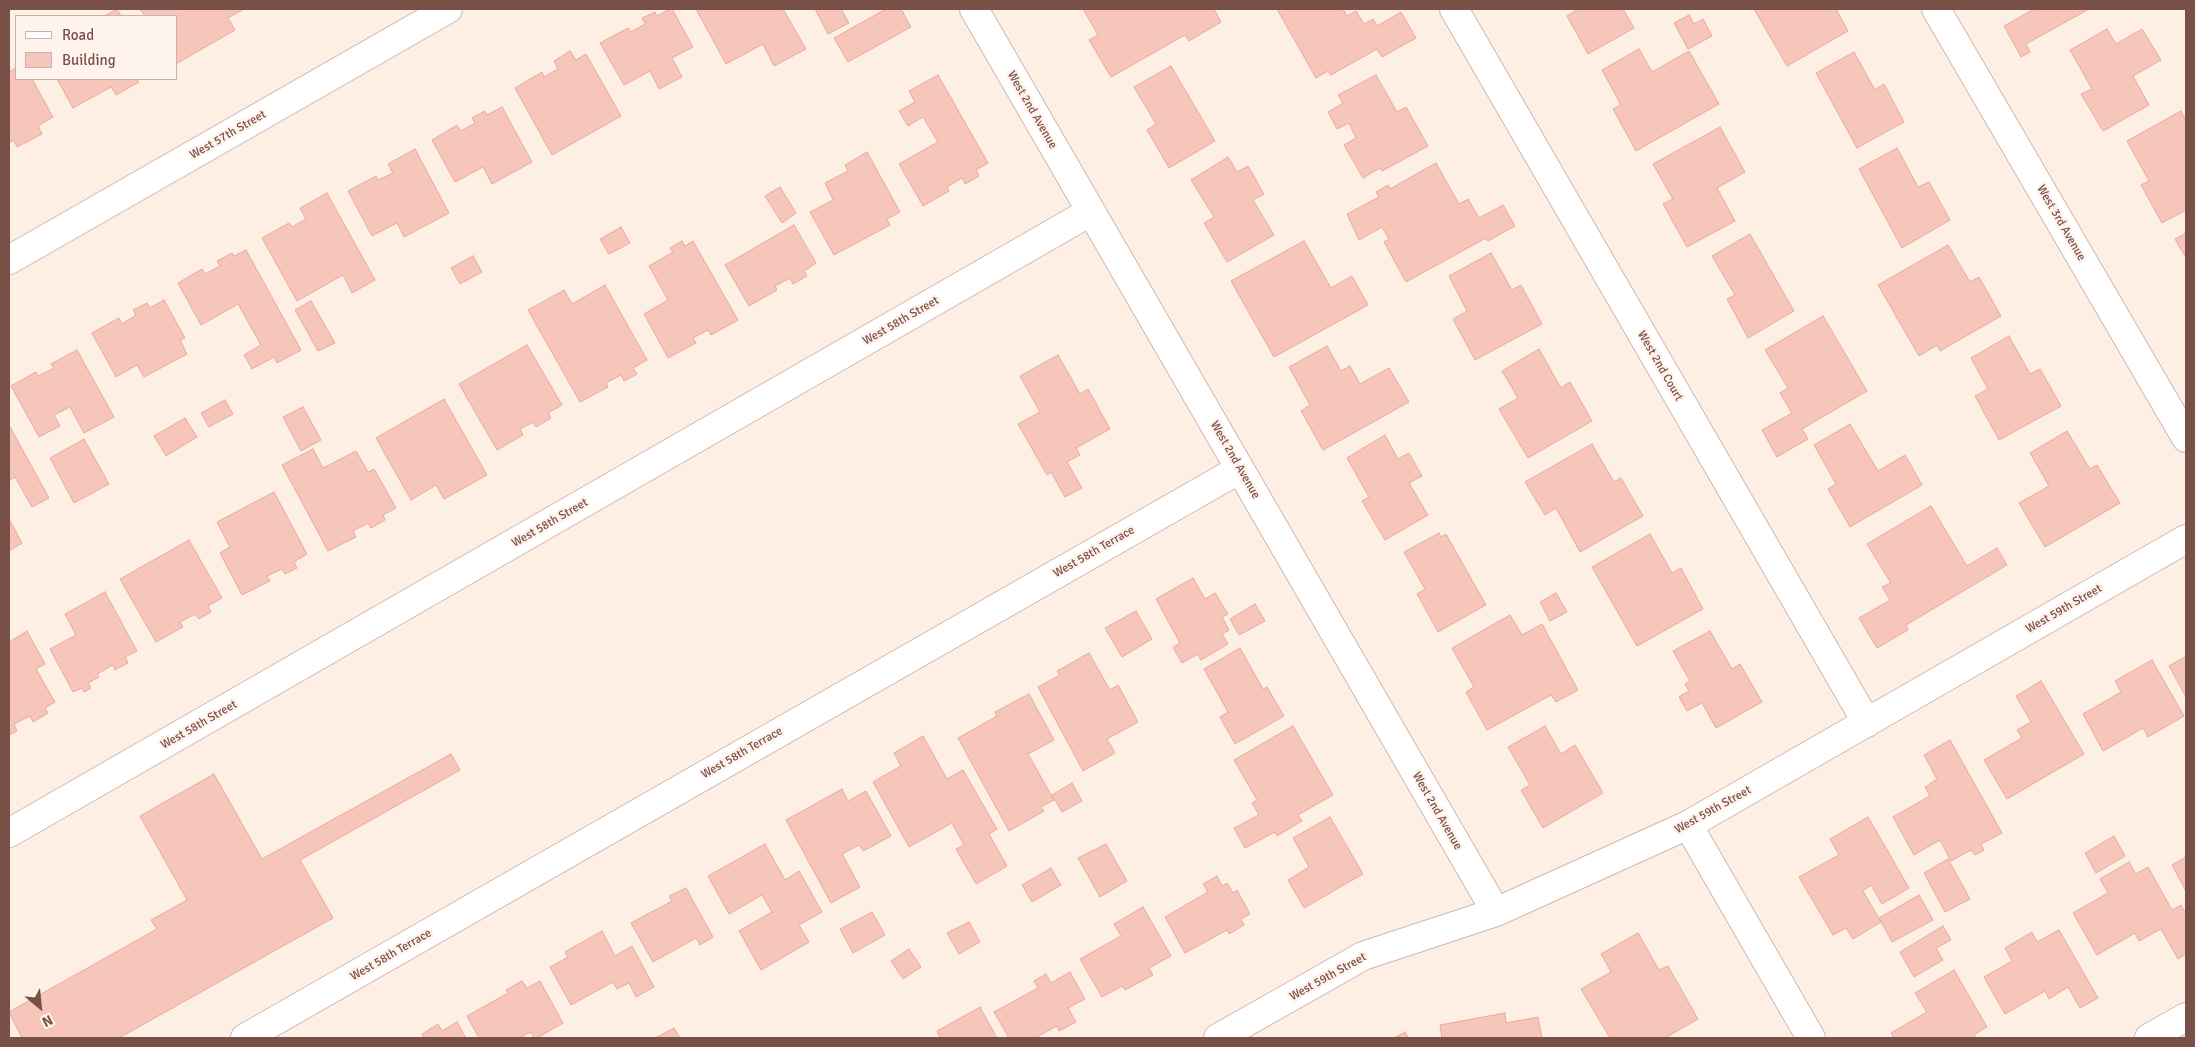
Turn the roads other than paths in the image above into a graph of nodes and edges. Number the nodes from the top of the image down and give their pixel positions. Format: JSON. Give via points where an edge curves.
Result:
{"nodes":[{"id":1,"x":448,"y":9,"type":"edge"},
{"id":2,"x":974,"y":9,"type":"edge"},
{"id":3,"x":1454,"y":9,"type":"edge"},
{"id":4,"x":1936,"y":9,"type":"edge"},
{"id":5,"x":1090,"y":212,"type":"junction"},
{"id":6,"x":9,"y":260,"type":"edge"},
{"id":7,"x":2186,"y":438,"type":"edge"},
{"id":8,"x":1240,"y":469,"type":"junction"},
{"id":9,"x":2186,"y":539,"type":"edge"},
{"id":10,"x":1867,"y":723,"type":"junction"},
{"id":11,"x":1688,"y":825,"type":"junction"},
{"id":12,"x":9,"y":833,"type":"edge"},
{"id":13,"x":1496,"y":912,"type":"junction"},
{"id":14,"x":2186,"y":1017,"type":"edge"},
{"id":15,"x":245,"y":1038,"type":"edge"},
{"id":16,"x":1218,"y":1038,"type":"edge"},
{"id":17,"x":1811,"y":1038,"type":"edge"},
{"id":18,"x":2149,"y":1038,"type":"edge"}],
"edges":[{"from":1,"to":6,"type":"street","name":"West 57th Street"},
{"from":2,"to":5,"type":"street","name":"West 2nd Avenue"},
{"from":3,"to":10,"type":"street","name":"West 2nd Court"},
{"from":4,"to":7,"type":"street","name":"West 3rd Avenue"},
{"from":5,"to":8,"type":"street","name":"West 2nd Avenue"},
{"from":5,"to":12,"type":"street","name":"West 58th Street"},
{"from":8,"to":13,"type":"street","name":"West 2nd Avenue"},
{"from":8,"to":15,"type":"street","name":"West 58th Terrace"},
{"from":9,"to":10,"type":"street","name":"West 59th Street"},
{"from":10,"to":11,"type":"street","name":"West 59th Street"},
{"from":11,"to":13,"type":"street","name":"West 59th Street"},
{"from":11,"to":17,"type":"street"},
{"from":13,"to":16,"type":"street","name":"West 59th Street","via":[[1363,956]]},
{"from":14,"to":18,"type":"street"}]}
